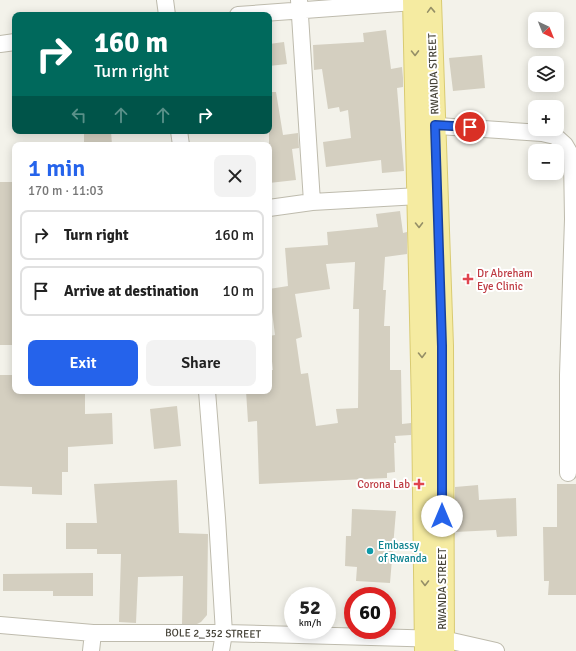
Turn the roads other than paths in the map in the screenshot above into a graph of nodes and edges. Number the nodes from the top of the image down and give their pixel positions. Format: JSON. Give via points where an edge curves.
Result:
{"nodes":[{"id":1,"x":165,"y":0,"type":"edge"},
{"id":2,"x":419,"y":1,"type":"edge"},
{"id":3,"x":299,"y":5,"type":"edge"},
{"id":4,"x":166,"y":12,"type":"edge"},
{"id":5,"x":256,"y":12,"type":"edge"},
{"id":6,"x":12,"y":42,"type":"edge"},
{"id":7,"x":0,"y":44,"type":"edge"},
{"id":8,"x":426,"y":125,"type":"junction"},
{"id":9,"x":419,"y":196,"type":"junction"},
{"id":10,"x":312,"y":202,"type":"junction"},
{"id":11,"x":272,"y":208,"type":"edge"},
{"id":12,"x":572,"y":375,"type":"edge"},
{"id":13,"x":207,"y":394,"type":"edge"},
{"id":14,"x":568,"y":473,"type":"dead end"},
{"id":15,"x":0,"y":624,"type":"edge"},
{"id":16,"x":93,"y":633,"type":"junction"},
{"id":17,"x":224,"y":633,"type":"junction"},
{"id":18,"x":434,"y":645,"type":"edge"},
{"id":19,"x":91,"y":651,"type":"edge"},
{"id":20,"x":222,"y":651,"type":"edge"},
{"id":21,"x":496,"y":651,"type":"edge"}],
"edges":[{"from":1,"to":4,"type":"street"},
{"from":2,"to":3,"type":"street"},
{"from":2,"to":8,"type":"main road","name":"RWANDA STREET"},
{"from":3,"to":5,"type":"street"},
{"from":3,"to":10,"type":"street"},
{"from":6,"to":7,"type":"street"},
{"from":8,"to":9,"type":"main road","name":"RWANDA STREET"},
{"from":8,"to":12,"type":"street","via":[[542,133],[555,136],[565,145],[572,157]]},
{"from":8,"to":18,"type":"main road","name":"RWANDA STREET","via":[[442,346]]},
{"from":9,"to":10,"type":"street"},
{"from":9,"to":18,"type":"main road","name":"RWANDA STREET","one_way":true,"via":[[424,409]]},
{"from":10,"to":11,"type":"street"},
{"from":12,"to":14,"type":"street"},
{"from":13,"to":17,"type":"street"},
{"from":15,"to":16,"type":"street","name":"BOLE 2_352 STREET"},
{"from":16,"to":17,"type":"street","name":"BOLE 2_352 STREET"},
{"from":16,"to":19,"type":"street"},
{"from":17,"to":18,"type":"street","name":"BOLE 2_352 STREET"},
{"from":17,"to":20,"type":"street"},
{"from":18,"to":21,"type":"street","name":"BOLE 2_352 STREET"}]}
